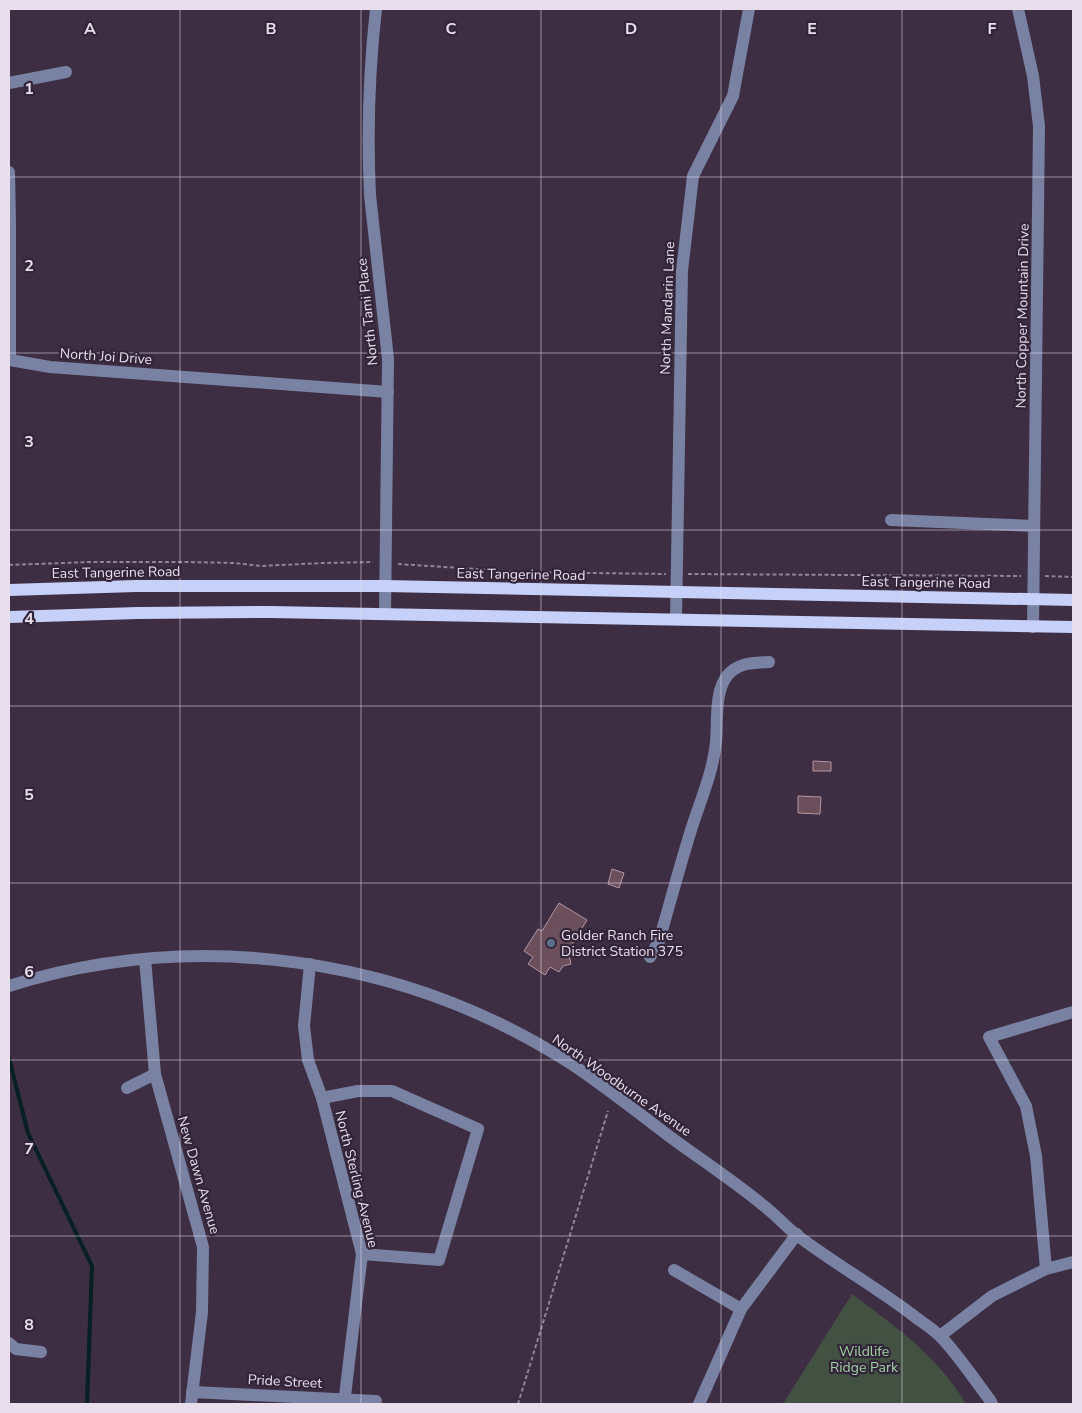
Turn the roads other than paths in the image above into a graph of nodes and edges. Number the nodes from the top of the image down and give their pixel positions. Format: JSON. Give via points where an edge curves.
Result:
{"nodes":[{"id":1,"x":376,"y":9,"type":"edge"},
{"id":2,"x":749,"y":9,"type":"edge"},
{"id":3,"x":1018,"y":9,"type":"edge"},
{"id":4,"x":66,"y":72,"type":"dead end"},
{"id":5,"x":9,"y":83,"type":"edge"},
{"id":6,"x":9,"y":172,"type":"edge"},
{"id":7,"x":388,"y":392,"type":"junction"},
{"id":8,"x":891,"y":520,"type":"dead end"},
{"id":9,"x":1034,"y":526,"type":"junction"},
{"id":10,"x":385,"y":586,"type":"junction"},
{"id":11,"x":9,"y":590,"type":"edge"},
{"id":12,"x":676,"y":592,"type":"junction"},
{"id":13,"x":1033,"y":599,"type":"junction"},
{"id":14,"x":1073,"y":600,"type":"edge"},
{"id":15,"x":385,"y":614,"type":"junction"},
{"id":16,"x":9,"y":617,"type":"edge"},
{"id":17,"x":676,"y":620,"type":"junction"},
{"id":18,"x":1033,"y":627,"type":"junction"},
{"id":19,"x":1073,"y":627,"type":"edge"},
{"id":20,"x":769,"y":662,"type":"dead end"},
{"id":21,"x":650,"y":957,"type":"dead end"},
{"id":22,"x":145,"y":959,"type":"junction"},
{"id":23,"x":310,"y":964,"type":"junction"},
{"id":24,"x":9,"y":986,"type":"edge"},
{"id":25,"x":1073,"y":1012,"type":"edge"},
{"id":26,"x":155,"y":1074,"type":"junction"},
{"id":27,"x":127,"y":1088,"type":"dead end"},
{"id":28,"x":322,"y":1098,"type":"junction"},
{"id":29,"x":797,"y":1234,"type":"junction"},
{"id":30,"x":362,"y":1254,"type":"junction"},
{"id":31,"x":1073,"y":1262,"type":"edge"},
{"id":32,"x":1046,"y":1269,"type":"junction"},
{"id":33,"x":674,"y":1270,"type":"dead end"},
{"id":34,"x":741,"y":1309,"type":"junction"},
{"id":35,"x":940,"y":1336,"type":"junction"},
{"id":36,"x":9,"y":1343,"type":"edge"},
{"id":37,"x":41,"y":1352,"type":"dead end"},
{"id":38,"x":192,"y":1398,"type":"edge"},
{"id":39,"x":376,"y":1401,"type":"dead end"},
{"id":40,"x":344,"y":1402,"type":"edge"},
{"id":41,"x":699,"y":1404,"type":"edge"},
{"id":42,"x":992,"y":1404,"type":"edge"}],
"edges":[{"from":1,"to":7,"type":"street","name":"North Tami Place","via":[[368,112],[369,173],[386,335]]},
{"from":2,"to":12,"type":"street","name":"North Mandarin Lane","via":[[733,96],[693,176],[685,231]]},
{"from":3,"to":9,"type":"street","name":"North Copper Mountain Drive","via":[[1033,76],[1039,126]]},
{"from":4,"to":5,"type":"street"},
{"from":6,"to":7,"type":"street","name":"North Joi Drive","via":[[10,360],[50,367]]},
{"from":7,"to":10,"type":"street","name":"North Tami Place"},
{"from":8,"to":9,"type":"street"},
{"from":9,"to":13,"type":"street","name":"North Copper Mountain Drive"},
{"from":10,"to":11,"type":"main road","name":"East Tangerine Road","via":[[136,586]]},
{"from":10,"to":12,"type":"main road","name":"East Tangerine Road"},
{"from":10,"to":15,"type":"street","name":"North Tami Place"},
{"from":12,"to":13,"type":"main road","name":"East Tangerine Road"},
{"from":12,"to":17,"type":"street","name":"North Mandarin Lane"},
{"from":13,"to":14,"type":"main road","name":"East Tangerine Road"},
{"from":13,"to":18,"type":"street","name":"North Copper Mountain Drive"},
{"from":15,"to":16,"type":"main road","via":[[205,612]]},
{"from":15,"to":17,"type":"main road"},
{"from":17,"to":18,"type":"main road"},
{"from":18,"to":19,"type":"main road"},
{"from":20,"to":21,"type":"street","via":[[743,665],[732,671],[723,683],[711,768],[659,941]]},
{"from":22,"to":23,"type":"street","name":"North Woodburne Avenue","via":[[214,956]]},
{"from":22,"to":24,"type":"street","name":"North Woodburne Avenue","via":[[90,966]]},
{"from":22,"to":26,"type":"street","name":"New Dawn Avenue"},
{"from":23,"to":28,"type":"street","name":"North Sterling Avenue","via":[[304,1026],[308,1060]]},
{"from":23,"to":29,"type":"street","name":"North Woodburne Avenue","via":[[424,993],[526,1037],[606,1089]]},
{"from":25,"to":32,"type":"street","via":[[989,1037],[1026,1106],[1036,1156]]},
{"from":26,"to":27,"type":"street"},
{"from":26,"to":38,"type":"street","name":"New Dawn Avenue","via":[[203,1247],[202,1312]]},
{"from":28,"to":30,"type":"street","name":"North Sterling Avenue"},
{"from":28,"to":30,"type":"street","via":[[358,1091],[392,1092],[478,1129],[439,1260]]},
{"from":29,"to":34,"type":"street"},
{"from":29,"to":35,"type":"street","name":"North Woodburne Avenue"},
{"from":30,"to":40,"type":"street","name":"North Sterling Avenue"},
{"from":31,"to":32,"type":"street"},
{"from":32,"to":35,"type":"street","via":[[992,1296]]},
{"from":33,"to":34,"type":"street"},
{"from":34,"to":41,"type":"street"},
{"from":35,"to":42,"type":"street","name":"North Woodburne Avenue"},
{"from":36,"to":37,"type":"street","via":[[16,1349]]},
{"from":38,"to":40,"type":"street","name":"Pride Street"},
{"from":39,"to":40,"type":"street","name":"Pride Street"}]}
